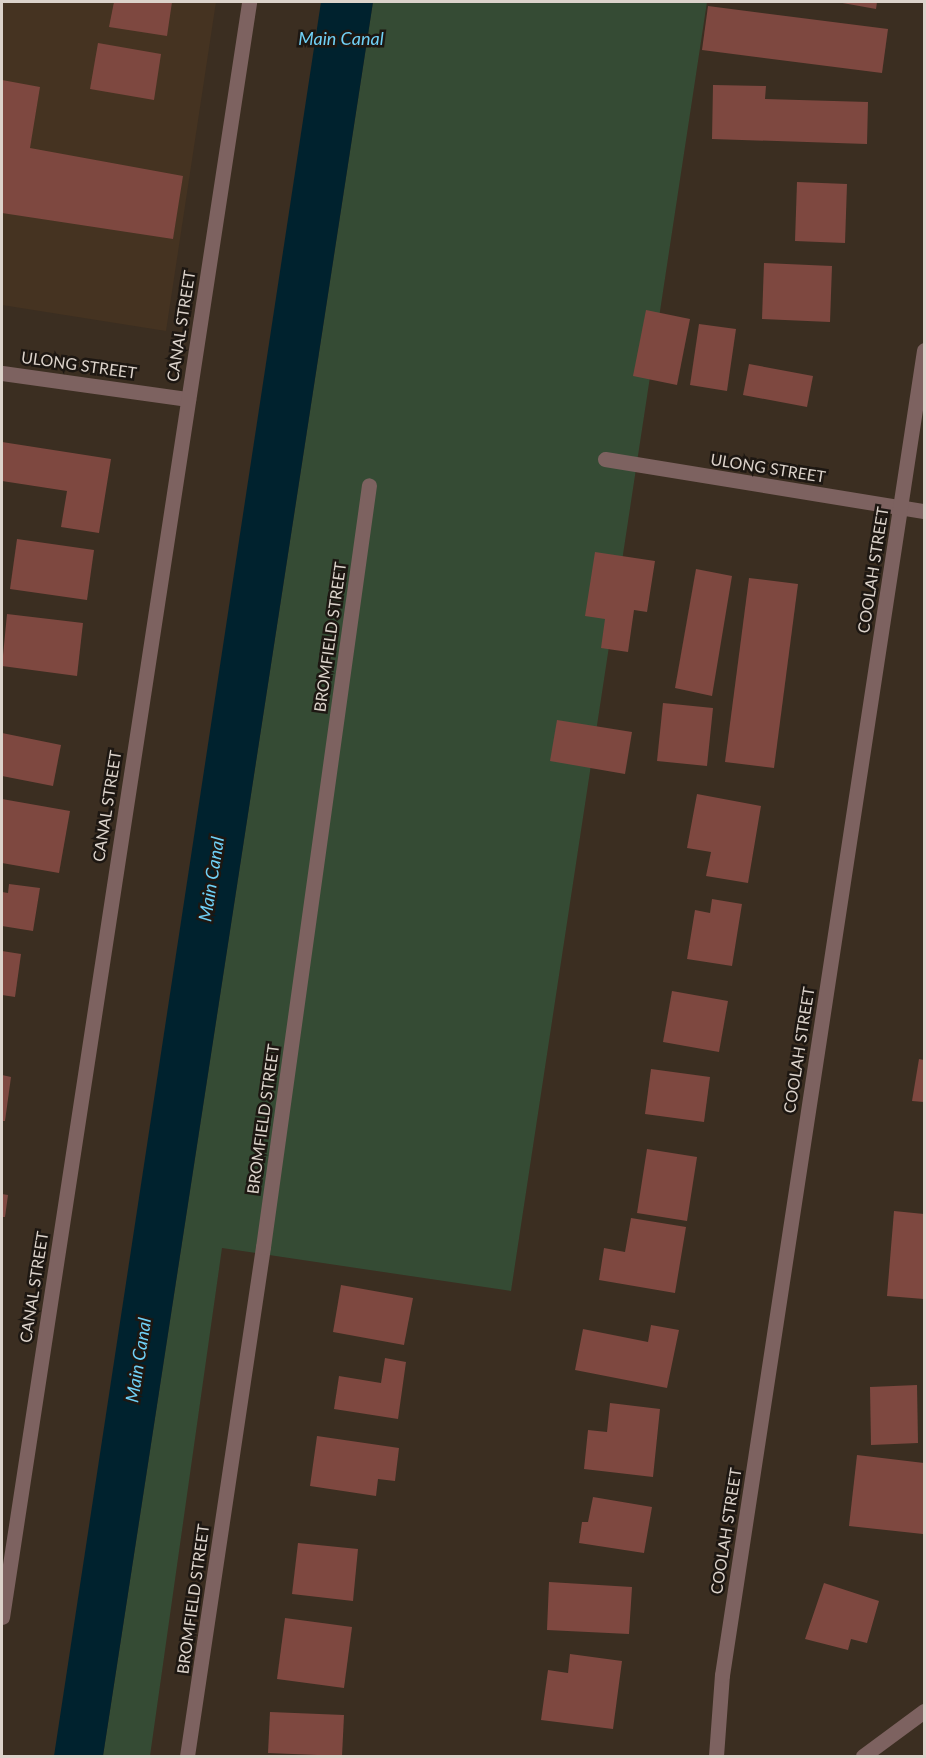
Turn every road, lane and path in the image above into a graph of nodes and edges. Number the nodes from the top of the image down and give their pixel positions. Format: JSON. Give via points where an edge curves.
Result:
{"nodes":[{"id":1,"x":249,"y":2,"type":"edge"},
{"id":2,"x":924,"y":350,"type":"edge"},
{"id":3,"x":2,"y":373,"type":"edge"},
{"id":4,"x":188,"y":399,"type":"junction"},
{"id":5,"x":605,"y":459,"type":"dead end"},
{"id":6,"x":369,"y":485,"type":"dead end"},
{"id":7,"x":900,"y":508,"type":"junction"},
{"id":8,"x":924,"y":511,"type":"edge"},
{"id":9,"x":2,"y":1617,"type":"edge"},
{"id":10,"x":924,"y":1712,"type":"edge"},
{"id":11,"x":187,"y":1756,"type":"edge"},
{"id":12,"x":716,"y":1756,"type":"edge"},
{"id":13,"x":863,"y":1756,"type":"edge"}],
"edges":[{"from":1,"to":4,"type":"street","name":"CANAL STREET"},
{"from":2,"to":7,"type":"street","name":"COOLAH STREET"},
{"from":3,"to":4,"type":"street","name":"ULONG STREET"},
{"from":4,"to":9,"type":"street","name":"CANAL STREET"},
{"from":5,"to":7,"type":"street","name":"ULONG STREET"},
{"from":6,"to":11,"type":"street","name":"BROMFIELD STREET","via":[[263,1247]]},
{"from":7,"to":8,"type":"street","name":"ULONG STREET"},
{"from":7,"to":12,"type":"street","name":"COOLAH STREET","via":[[722,1674]]},
{"from":10,"to":13,"type":"street"}]}
